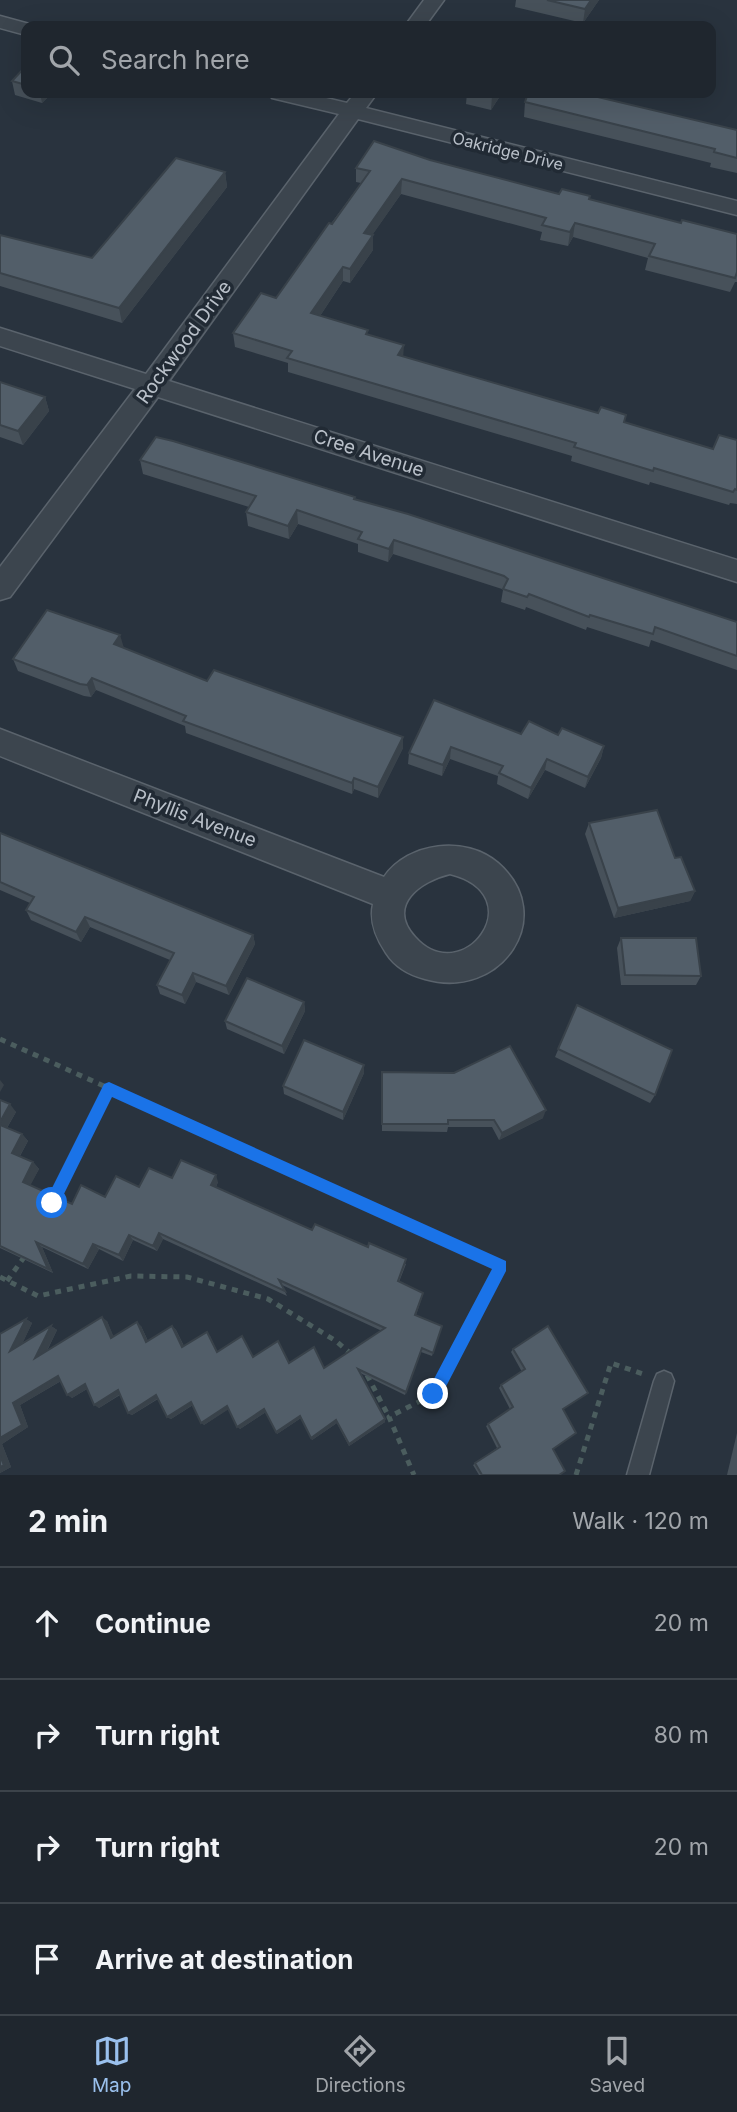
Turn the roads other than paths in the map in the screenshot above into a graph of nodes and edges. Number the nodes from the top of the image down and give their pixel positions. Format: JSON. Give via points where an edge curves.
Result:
{"nodes":[{"id":1,"x":434,"y":0,"type":"edge"},
{"id":2,"x":419,"y":21,"type":"edge"},
{"id":3,"x":0,"y":22,"type":"edge"},
{"id":4,"x":21,"y":28,"type":"edge"},
{"id":5,"x":324,"y":98,"type":"edge"},
{"id":6,"x":359,"y":102,"type":"edge"},
{"id":7,"x":737,"y":208,"type":"edge"},
{"id":8,"x":0,"y":337,"type":"edge"},
{"id":9,"x":153,"y":384,"type":"junction"},
{"id":10,"x":737,"y":571,"type":"edge"},
{"id":11,"x":0,"y":589,"type":"edge"},
{"id":12,"x":0,"y":742,"type":"edge"},
{"id":13,"x":391,"y":895,"type":"dead end"},
{"id":14,"x":664,"y":1381,"type":"road end"},
{"id":15,"x":638,"y":1475,"type":"edge"}],
"edges":[{"from":1,"to":2,"type":"street"},
{"from":3,"to":4,"type":"street"},
{"from":5,"to":6,"type":"street","name":"Oakridge Drive"},
{"from":6,"to":7,"type":"street","name":"Oakridge Drive"},
{"from":6,"to":9,"type":"street","name":"Rockwood Drive"},
{"from":8,"to":9,"type":"street","name":"Cree Avenue"},
{"from":9,"to":10,"type":"street","name":"Cree Avenue"},
{"from":9,"to":11,"type":"street","name":"Rockwood Drive"},
{"from":12,"to":13,"type":"street","name":"Phyllis Avenue"},
{"from":14,"to":15,"type":"lane"}]}
